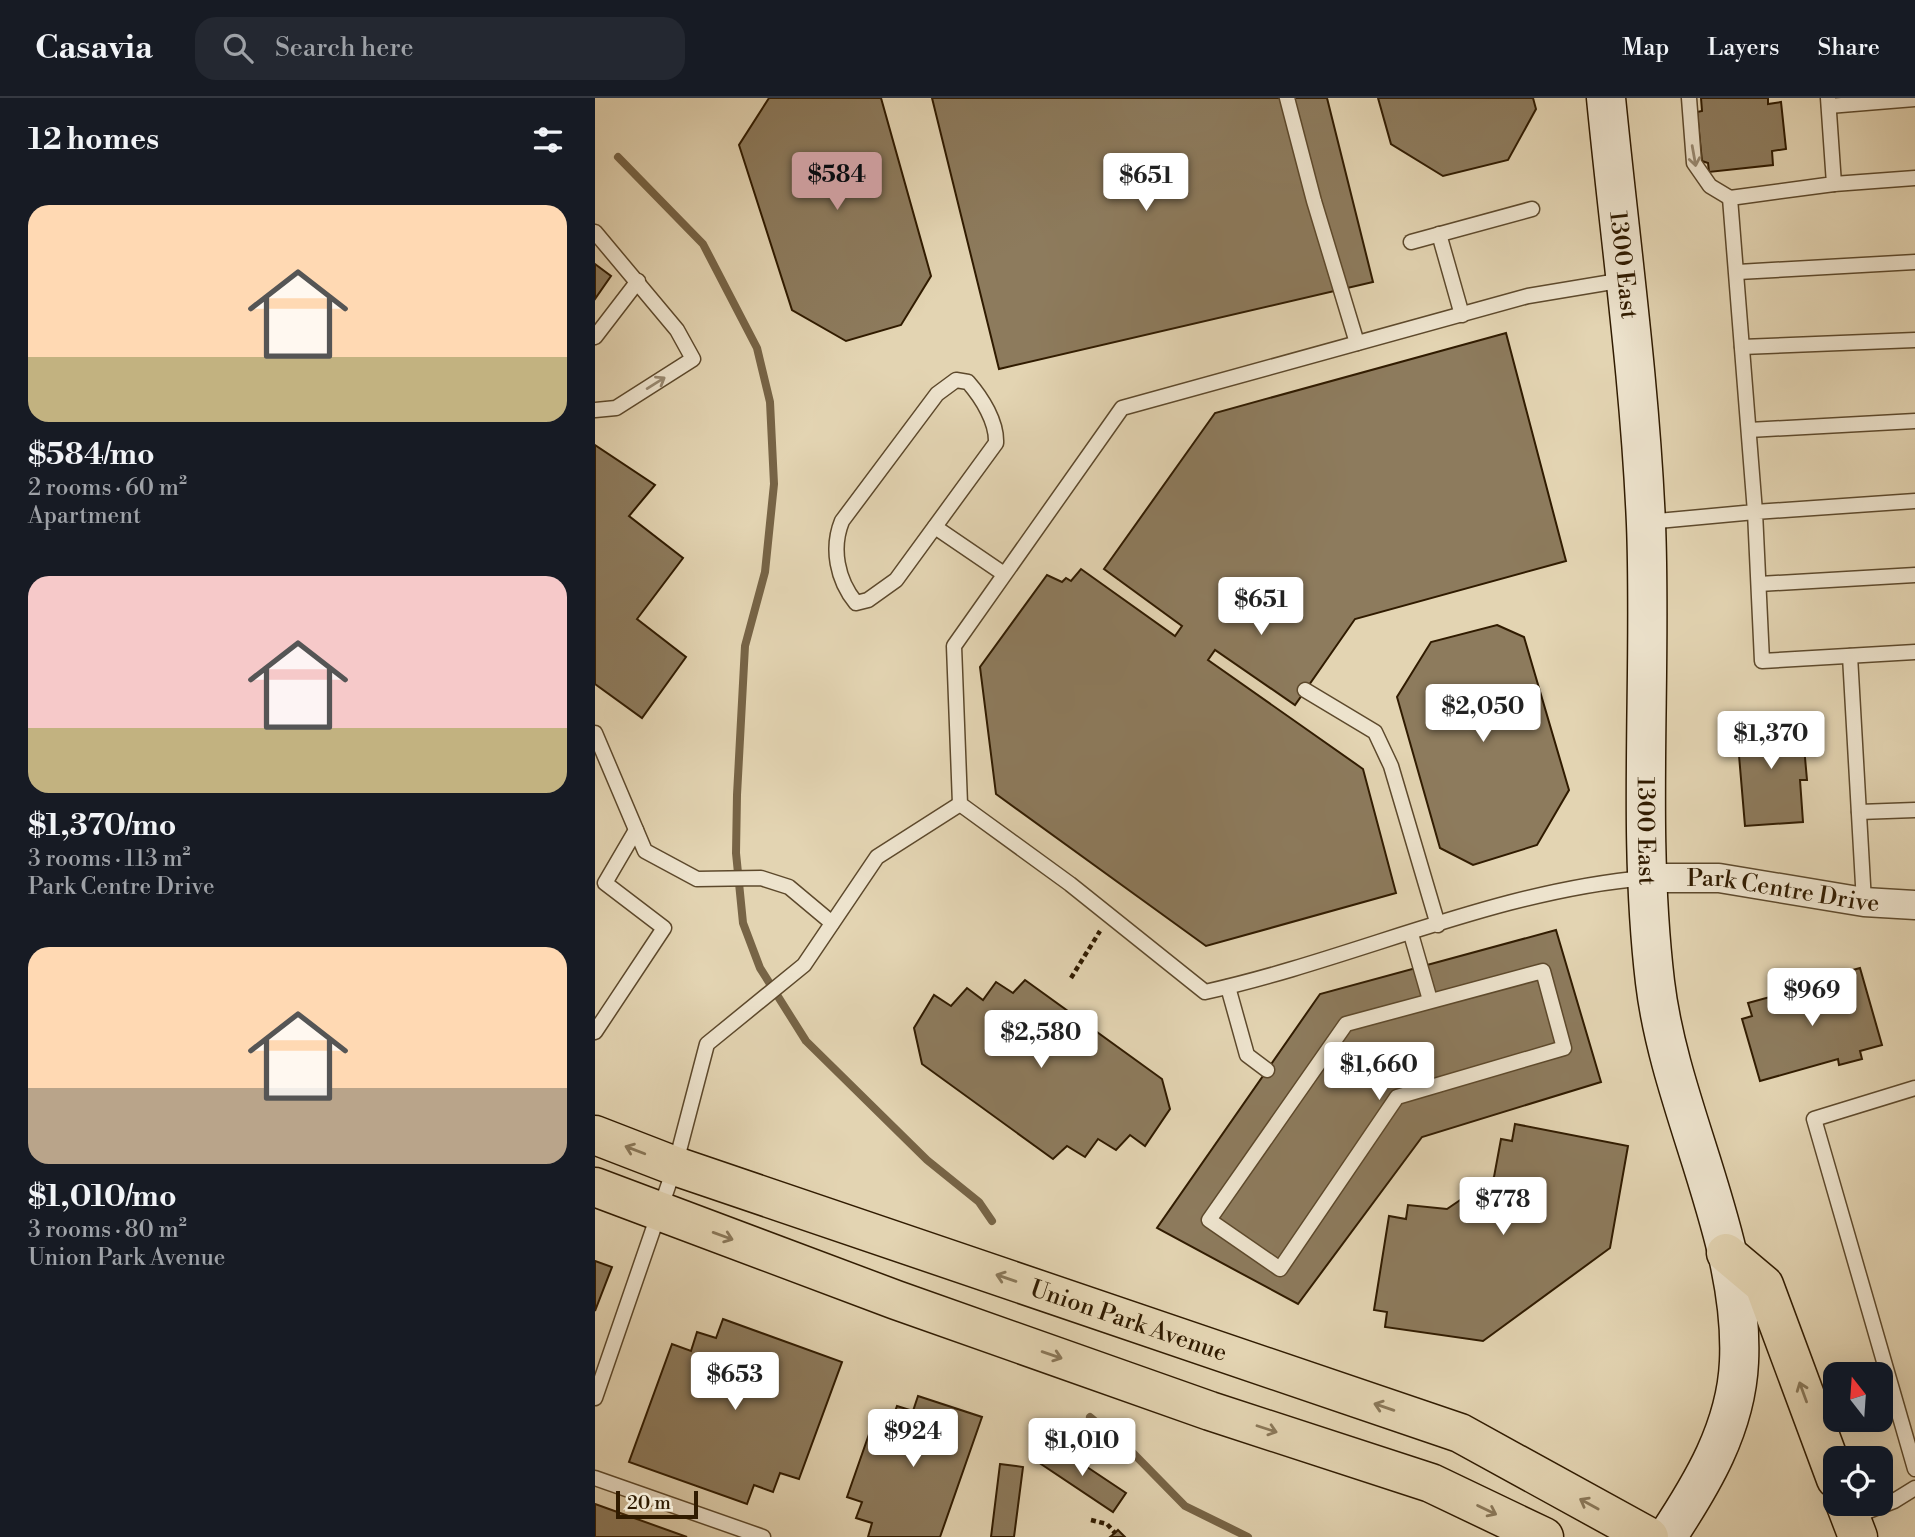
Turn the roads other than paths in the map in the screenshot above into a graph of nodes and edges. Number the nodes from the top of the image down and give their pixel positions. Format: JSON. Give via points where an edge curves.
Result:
{"nodes":[{"id":1,"x":1287,"y":98,"type":"edge"},
{"id":2,"x":1606,"y":98,"type":"edge"},
{"id":3,"x":1689,"y":98,"type":"edge"},
{"id":4,"x":1915,"y":99,"type":"edge"},
{"id":5,"x":1828,"y":102,"type":"edge"},
{"id":6,"x":1915,"y":178,"type":"edge"},
{"id":7,"x":1834,"y":184,"type":"junction"},
{"id":8,"x":1730,"y":198,"type":"junction"},
{"id":9,"x":1532,"y":209,"type":"dead end"},
{"id":10,"x":595,"y":232,"type":"edge"},
{"id":11,"x":1439,"y":234,"type":"junction"},
{"id":12,"x":1411,"y":243,"type":"dead end"},
{"id":13,"x":1915,"y":262,"type":"edge"},
{"id":14,"x":1738,"y":272,"type":"junction"},
{"id":15,"x":1624,"y":280,"type":"junction"},
{"id":16,"x":638,"y":281,"type":"junction"},
{"id":17,"x":1462,"y":315,"type":"junction"},
{"id":18,"x":595,"y":337,"type":"edge"},
{"id":19,"x":1915,"y":340,"type":"edge"},
{"id":20,"x":1357,"y":343,"type":"junction"},
{"id":21,"x":1742,"y":347,"type":"junction"},
{"id":22,"x":595,"y":410,"type":"edge"},
{"id":23,"x":1915,"y":421,"type":"edge"},
{"id":24,"x":1749,"y":430,"type":"junction"},
{"id":25,"x":1915,"y":501,"type":"edge"},
{"id":26,"x":1755,"y":512,"type":"junction"},
{"id":27,"x":1646,"y":523,"type":"junction"},
{"id":28,"x":935,"y":527,"type":"junction"},
{"id":29,"x":1004,"y":574,"type":"junction"},
{"id":30,"x":1915,"y":575,"type":"edge"},
{"id":31,"x":1759,"y":584,"type":"junction"},
{"id":32,"x":1915,"y":652,"type":"edge"},
{"id":33,"x":1850,"y":656,"type":"junction"},
{"id":34,"x":1305,"y":690,"type":"dead end"},
{"id":35,"x":595,"y":733,"type":"edge"},
{"id":36,"x":960,"y":804,"type":"junction"},
{"id":37,"x":1915,"y":810,"type":"edge"},
{"id":38,"x":1859,"y":812,"type":"junction"},
{"id":39,"x":636,"y":830,"type":"junction"},
{"id":40,"x":1649,"y":878,"type":"junction"},
{"id":41,"x":1864,"y":902,"type":"junction"},
{"id":42,"x":1915,"y":905,"type":"edge"},
{"id":43,"x":832,"y":923,"type":"junction"},
{"id":44,"x":1438,"y":925,"type":"junction"},
{"id":45,"x":1411,"y":934,"type":"junction"},
{"id":46,"x":1228,"y":987,"type":"junction"},
{"id":47,"x":1430,"y":1000,"type":"junction"},
{"id":48,"x":595,"y":1032,"type":"edge"},
{"id":49,"x":1267,"y":1070,"type":"dead end"},
{"id":50,"x":1915,"y":1088,"type":"edge"},
{"id":51,"x":595,"y":1135,"type":"edge"},
{"id":52,"x":675,"y":1166,"type":"junction"},
{"id":53,"x":595,"y":1187,"type":"edge"},
{"id":54,"x":659,"y":1213,"type":"junction"},
{"id":55,"x":1726,"y":1253,"type":"junction"},
{"id":56,"x":595,"y":1398,"type":"edge"},
{"id":57,"x":1824,"y":1446,"type":"edge"},
{"id":58,"x":1915,"y":1469,"type":"edge"},
{"id":59,"x":595,"y":1478,"type":"edge"},
{"id":60,"x":1915,"y":1488,"type":"edge"},
{"id":61,"x":1851,"y":1519,"type":"edge"},
{"id":62,"x":763,"y":1537,"type":"edge"},
{"id":63,"x":1544,"y":1537,"type":"edge"},
{"id":64,"x":1649,"y":1537,"type":"edge"},
{"id":65,"x":1667,"y":1537,"type":"edge"}],
"edges":[{"from":1,"to":20,"type":"lane"},
{"from":2,"to":15,"type":"main road","name":"1300 East"},
{"from":3,"to":8,"type":"lane","one_way":true,"via":[[1694,163],[1710,186]]},
{"from":4,"to":5,"type":"lane"},
{"from":5,"to":7,"type":"lane"},
{"from":6,"to":7,"type":"lane"},
{"from":7,"to":8,"type":"lane"},
{"from":8,"to":14,"type":"lane"},
{"from":9,"to":11,"type":"lane"},
{"from":10,"to":16,"type":"lane"},
{"from":11,"to":12,"type":"lane"},
{"from":11,"to":17,"type":"lane"},
{"from":13,"to":14,"type":"lane"},
{"from":14,"to":21,"type":"lane"},
{"from":15,"to":17,"type":"lane","via":[[1528,296]]},
{"from":15,"to":27,"type":"main road","name":"1300 East"},
{"from":16,"to":18,"type":"lane"},
{"from":22,"to":16,"type":"lane","one_way":true,"via":[[616,408],[693,359],[677,330]]},
{"from":17,"to":20,"type":"lane"},
{"from":19,"to":21,"type":"lane"},
{"from":20,"to":29,"type":"lane","via":[[1122,408]]},
{"from":21,"to":24,"type":"lane"},
{"from":23,"to":24,"type":"lane"},
{"from":24,"to":26,"type":"lane"},
{"from":25,"to":26,"type":"lane"},
{"from":26,"to":27,"type":"lane"},
{"from":26,"to":31,"type":"lane"},
{"from":27,"to":40,"type":"main road","name":"1300 East"},
{"from":28,"to":28,"type":"lane","via":[[896,580],[868,600],[856,603],[847,593],[834,539],[842,521],[937,394],[956,380],[968,382],[980,396],[996,443]]},
{"from":28,"to":29,"type":"lane"},
{"from":29,"to":36,"type":"lane","via":[[954,646]]},
{"from":30,"to":31,"type":"lane"},
{"from":31,"to":33,"type":"lane","via":[[1762,661]]},
{"from":32,"to":33,"type":"lane"},
{"from":33,"to":38,"type":"lane"},
{"from":34,"to":44,"type":"lane","via":[[1375,732],[1391,766]]},
{"from":35,"to":39,"type":"lane"},
{"from":36,"to":43,"type":"lane","via":[[877,857]]},
{"from":36,"to":46,"type":"lane","via":[[1205,992]]},
{"from":37,"to":38,"type":"lane"},
{"from":38,"to":41,"type":"lane"},
{"from":39,"to":43,"type":"lane","via":[[645,851],[697,879],[761,878],[789,887]]},
{"from":39,"to":48,"type":"lane","via":[[605,883],[664,928]]},
{"from":40,"to":41,"type":"street","name":"Park Centre Drive","via":[[1719,878]]},
{"from":40,"to":44,"type":"lane","via":[[1595,883],[1497,905]]},
{"from":40,"to":55,"type":"main road","name":"1300 East","via":[[1661,1023]]},
{"from":41,"to":42,"type":"street","name":"Park Centre Drive"},
{"from":43,"to":52,"type":"lane","via":[[804,965],[708,1044]]},
{"from":44,"to":45,"type":"lane"},
{"from":45,"to":46,"type":"lane"},
{"from":45,"to":47,"type":"lane"},
{"from":46,"to":49,"type":"lane","via":[[1247,1055]]},
{"from":47,"to":47,"type":"lane","via":[[1346,1024],[1209,1220],[1280,1269],[1397,1097],[1564,1048],[1543,971]]},
{"from":50,"to":58,"type":"lane","via":[[1814,1119]]},
{"from":52,"to":51,"type":"main road","name":"Union Park Avenue","one_way":true},
{"from":52,"to":54,"type":"lane"},
{"from":64,"to":52,"type":"main road","name":"Union Park Avenue","one_way":true,"via":[[1460,1433]]},
{"from":53,"to":54,"type":"main road"},
{"from":54,"to":56,"type":"lane"},
{"from":54,"to":63,"type":"main road","one_way":true,"via":[[1197,1406],[1431,1483]]},
{"from":57,"to":55,"type":"main road","one_way":true,"via":[[1764,1286]]},
{"from":55,"to":65,"type":"main road","name":"1300 East","via":[[1738,1314],[1734,1403],[1711,1465]]},
{"from":59,"to":62,"type":"lane"},
{"from":60,"to":61,"type":"lane"}]}
